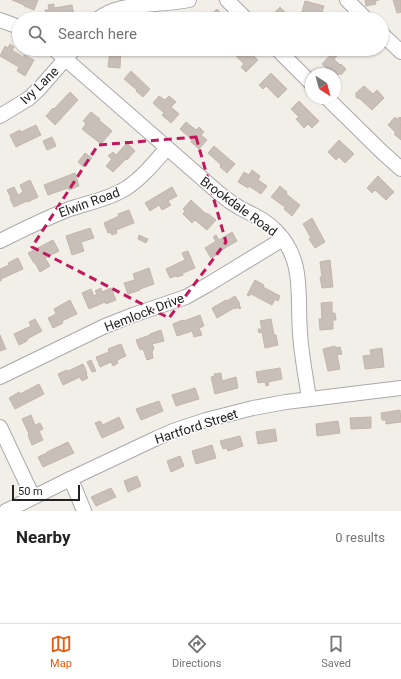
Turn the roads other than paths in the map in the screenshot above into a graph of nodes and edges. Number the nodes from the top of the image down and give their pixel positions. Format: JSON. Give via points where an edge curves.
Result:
{"nodes":[{"id":1,"x":189,"y":0,"type":"edge"},
{"id":2,"x":227,"y":0,"type":"edge"},
{"id":3,"x":347,"y":0,"type":"edge"},
{"id":4,"x":109,"y":12,"type":"edge"},
{"id":5,"x":239,"y":12,"type":"edge"},
{"id":6,"x":359,"y":12,"type":"edge"},
{"id":7,"x":0,"y":20,"type":"edge"},
{"id":8,"x":12,"y":24,"type":"edge"},
{"id":9,"x":389,"y":41,"type":"edge"},
{"id":10,"x":401,"y":52,"type":"edge"},
{"id":11,"x":68,"y":56,"type":"edge"},
{"id":12,"x":72,"y":56,"type":"edge"},
{"id":13,"x":284,"y":56,"type":"edge"},
{"id":14,"x":305,"y":76,"type":"edge"},
{"id":15,"x":333,"y":104,"type":"edge"},
{"id":16,"x":0,"y":116,"type":"edge"},
{"id":17,"x":167,"y":148,"type":"junction"},
{"id":18,"x":401,"y":169,"type":"edge"},
{"id":19,"x":283,"y":239,"type":"junction"},
{"id":20,"x":0,"y":241,"type":"edge"},
{"id":21,"x":0,"y":377,"type":"edge"},
{"id":22,"x":401,"y":388,"type":"edge"},
{"id":23,"x":309,"y":399,"type":"junction"},
{"id":24,"x":0,"y":427,"type":"edge"},
{"id":25,"x":70,"y":479,"type":"junction"},
{"id":26,"x":34,"y":497,"type":"junction"},
{"id":27,"x":6,"y":511,"type":"edge"},
{"id":28,"x":84,"y":511,"type":"edge"}],
"edges":[{"from":1,"to":4,"type":"street","via":[[128,6]]},
{"from":2,"to":5,"type":"street"},
{"from":3,"to":6,"type":"street"},
{"from":7,"to":8,"type":"street"},
{"from":9,"to":10,"type":"street"},
{"from":11,"to":16,"type":"street","name":"Ivy Lane","via":[[28,99]]},
{"from":12,"to":17,"type":"street","name":"Brookdale Road"},
{"from":13,"to":14,"type":"street"},
{"from":15,"to":18,"type":"street"},
{"from":17,"to":19,"type":"street","name":"Brookdale Road","via":[[220,194],[262,219]]},
{"from":17,"to":20,"type":"street","name":"Elwin Road","via":[[147,170],[120,191],[59,213]]},
{"from":19,"to":21,"type":"street","name":"Hemlock Drive","via":[[186,297],[105,326]]},
{"from":19,"to":23,"type":"street","name":"Brookdale Road","via":[[296,267],[300,332]]},
{"from":22,"to":23,"type":"street","name":"Hartford Street"},
{"from":23,"to":25,"type":"street","name":"Hartford Street","via":[[253,408],[189,426],[157,438]]},
{"from":24,"to":26,"type":"street"},
{"from":25,"to":26,"type":"street","name":"Hartford Street"},
{"from":25,"to":28,"type":"street"},
{"from":26,"to":27,"type":"street","name":"Hartford Street"}]}
